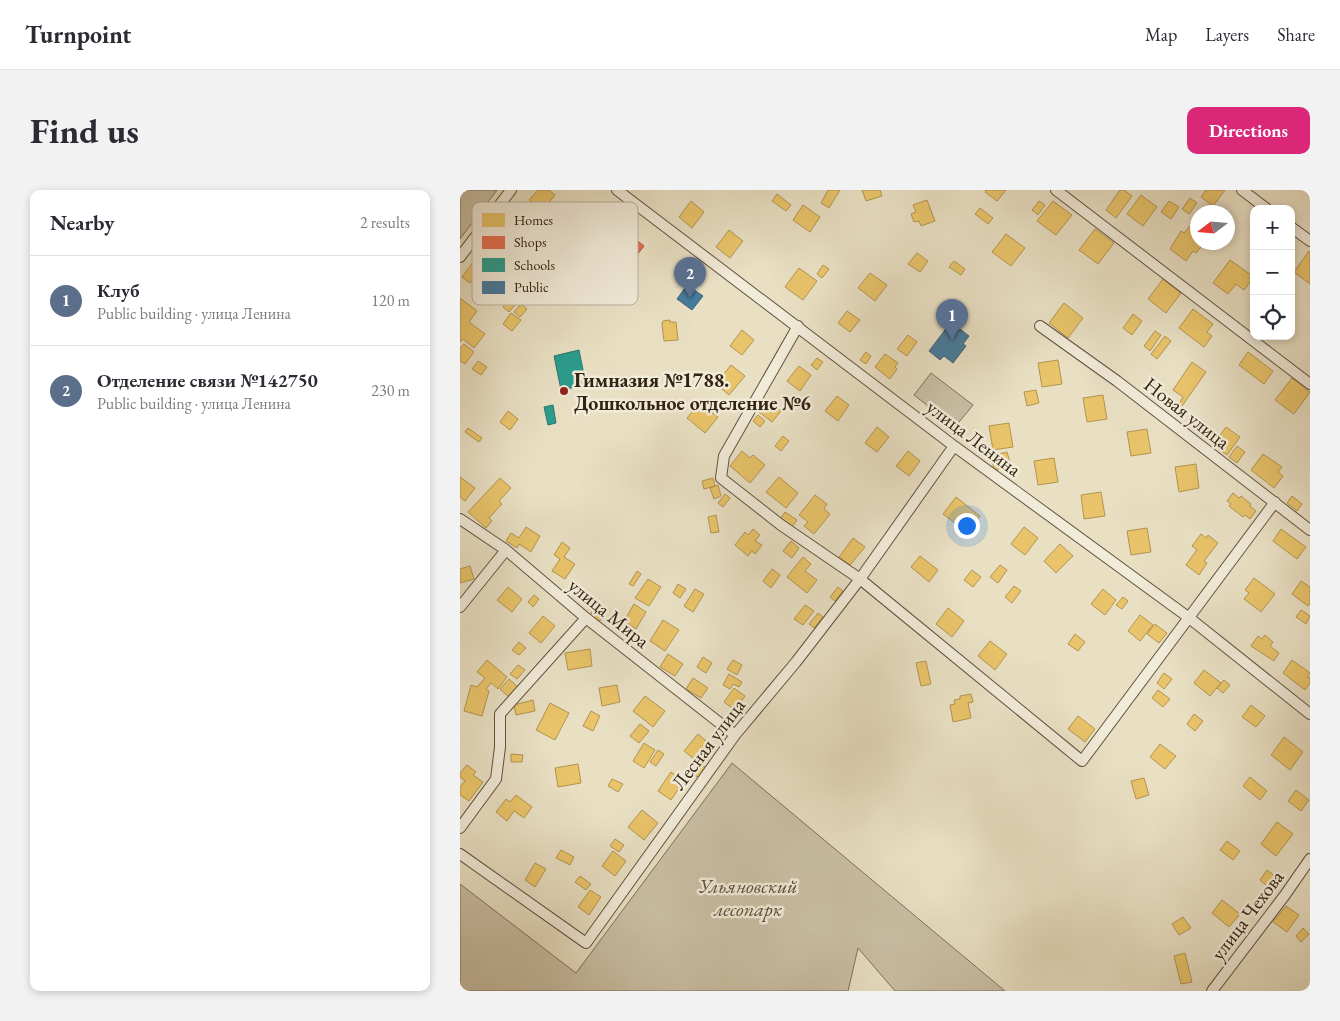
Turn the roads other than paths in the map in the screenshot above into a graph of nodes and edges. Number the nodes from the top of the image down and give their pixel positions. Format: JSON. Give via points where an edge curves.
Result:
{"nodes":[{"id":1,"x":511,"y":190,"type":"edge"},
{"id":2,"x":617,"y":190,"type":"edge"},
{"id":3,"x":1056,"y":190,"type":"edge"},
{"id":4,"x":1242,"y":190,"type":"edge"},
{"id":5,"x":502,"y":202,"type":"edge"},
{"id":6,"x":633,"y":202,"type":"edge"},
{"id":7,"x":1262,"y":205,"type":"edge"},
{"id":8,"x":638,"y":206,"type":"edge"},
{"id":9,"x":1295,"y":230,"type":"edge"},
{"id":10,"x":472,"y":241,"type":"edge"},
{"id":11,"x":1310,"y":241,"type":"edge"},
{"id":12,"x":460,"y":257,"type":"edge"},
{"id":13,"x":798,"y":326,"type":"junction"},
{"id":14,"x":1040,"y":326,"type":"dead end"},
{"id":15,"x":1310,"y":384,"type":"edge"},
{"id":16,"x":954,"y":446,"type":"junction"},
{"id":17,"x":1275,"y":502,"type":"junction"},
{"id":18,"x":460,"y":520,"type":"edge"},
{"id":19,"x":1310,"y":530,"type":"edge"},
{"id":20,"x":506,"y":550,"type":"junction"},
{"id":21,"x":860,"y":579,"type":"junction"},
{"id":22,"x":460,"y":606,"type":"edge"},
{"id":23,"x":1188,"y":617,"type":"junction"},
{"id":24,"x":586,"y":618,"type":"junction"},
{"id":25,"x":1310,"y":714,"type":"edge"},
{"id":26,"x":735,"y":735,"type":"junction"},
{"id":27,"x":460,"y":828,"type":"edge"},
{"id":28,"x":460,"y":854,"type":"edge"},
{"id":29,"x":1310,"y":860,"type":"edge"},
{"id":30,"x":1212,"y":991,"type":"edge"}],
"edges":[{"from":1,"to":5,"type":"street"},
{"from":2,"to":6,"type":"street","name":"улица Ленина"},
{"from":3,"to":15,"type":"street"},
{"from":4,"to":7,"type":"street"},
{"from":8,"to":13,"type":"street","name":"улица Ленина"},
{"from":9,"to":11,"type":"street"},
{"from":10,"to":12,"type":"street"},
{"from":13,"to":16,"type":"street","name":"улица Ленина"},
{"from":13,"to":21,"type":"street","via":[[724,456],[721,478],[781,525]]},
{"from":14,"to":17,"type":"street","name":"Новая улица"},
{"from":16,"to":21,"type":"street","name":"Лесная улица"},
{"from":16,"to":23,"type":"street","name":"улица Ленина"},
{"from":17,"to":19,"type":"street","name":"Новая улица"},
{"from":17,"to":23,"type":"street"},
{"from":18,"to":20,"type":"street","name":"улица Мира"},
{"from":20,"to":22,"type":"street"},
{"from":20,"to":24,"type":"street","name":"улица Мира"},
{"from":21,"to":23,"type":"street","via":[[1082,761]]},
{"from":21,"to":26,"type":"street","name":"Лесная улица"},
{"from":23,"to":25,"type":"street","name":"улица Ленина"},
{"from":24,"to":26,"type":"street","name":"улица Мира"},
{"from":24,"to":27,"type":"street","via":[[500,714],[496,779]]},
{"from":26,"to":28,"type":"street","name":"Лесная улица","via":[[586,942]]},
{"from":29,"to":30,"type":"street","name":"улица Чехова"}]}
